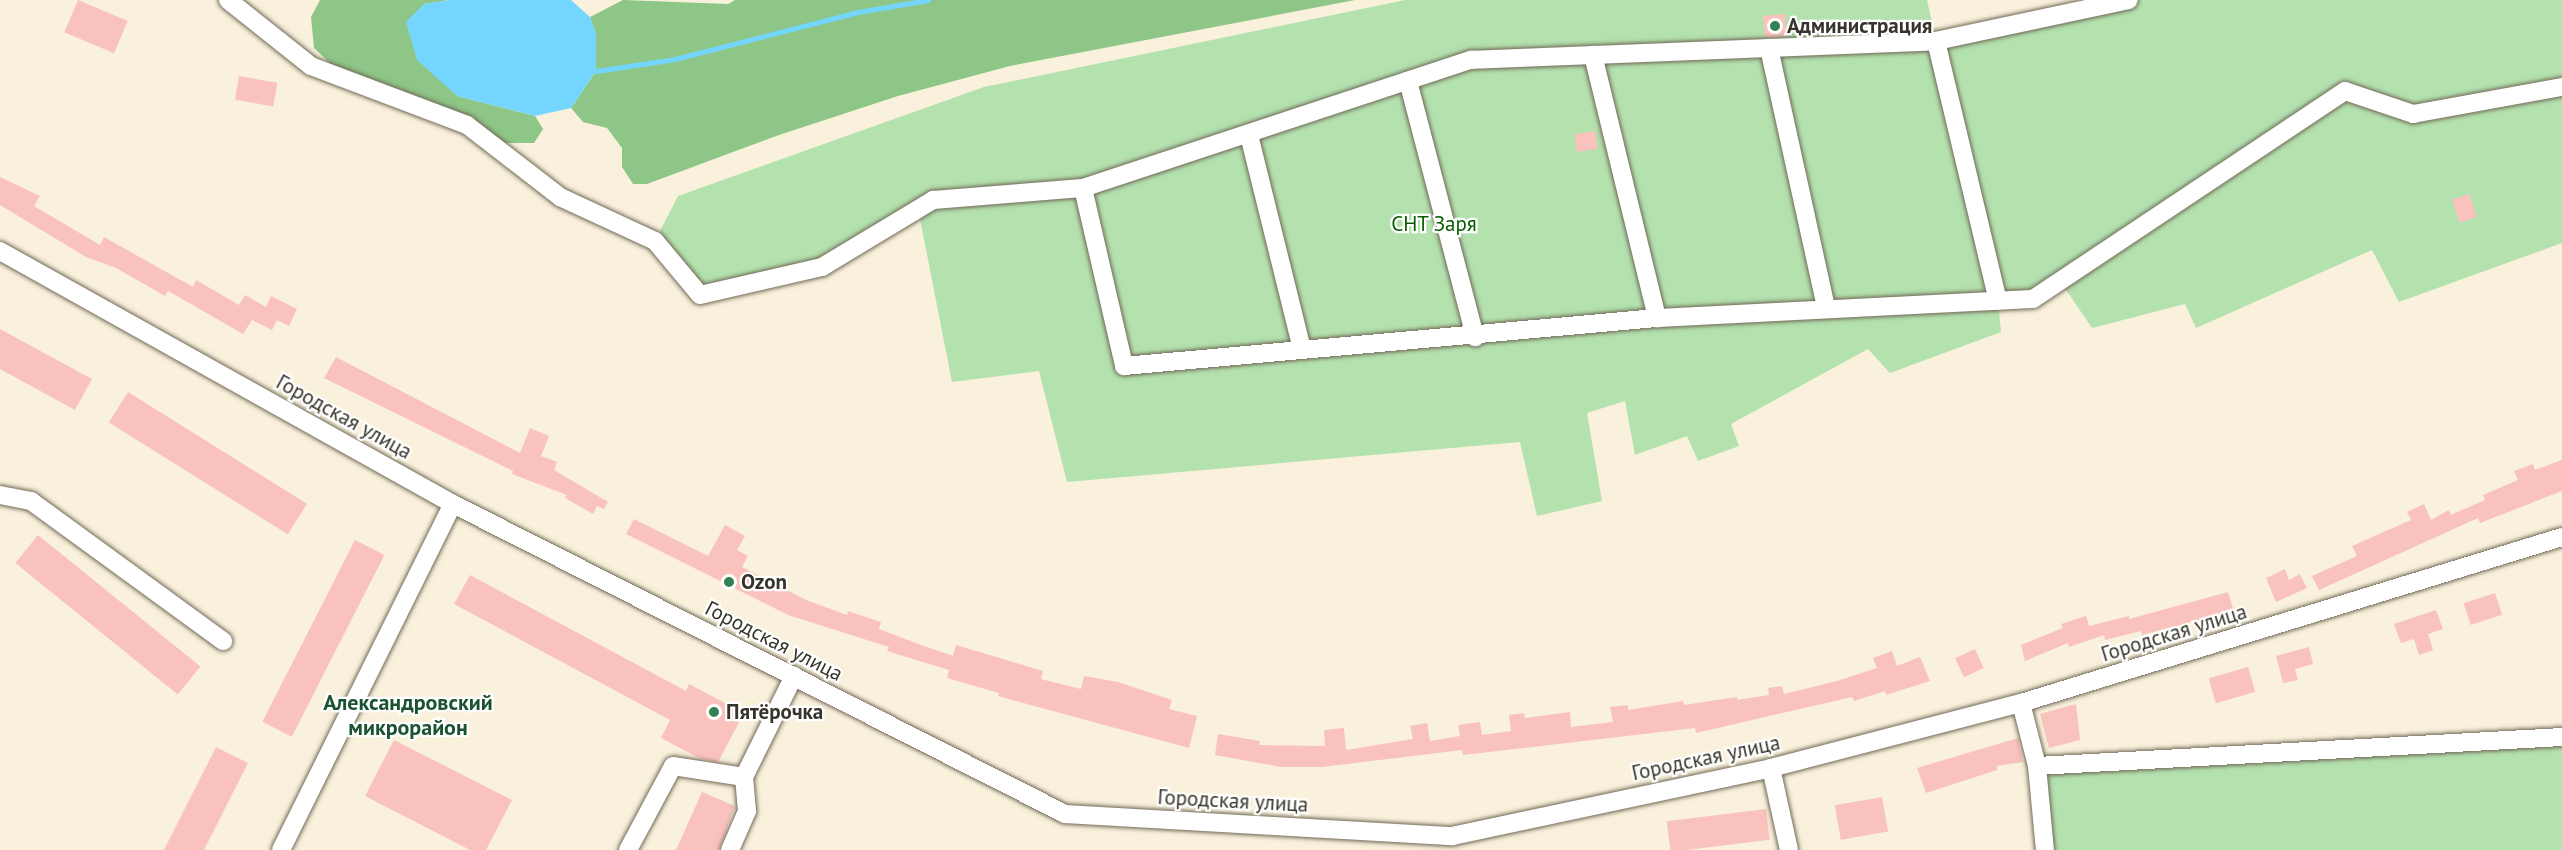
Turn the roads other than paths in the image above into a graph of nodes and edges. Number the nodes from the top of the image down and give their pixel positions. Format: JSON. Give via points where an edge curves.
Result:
{"nodes":[{"id":1,"x":228,"y":0,"type":"edge"},
{"id":2,"x":2129,"y":0,"type":"edge"},
{"id":3,"x":1936,"y":41,"type":"junction"},
{"id":4,"x":1769,"y":48,"type":"junction"},
{"id":5,"x":1593,"y":55,"type":"junction"},
{"id":6,"x":1408,"y":81,"type":"junction"},
{"id":7,"x":2562,"y":87,"type":"edge"},
{"id":8,"x":1250,"y":135,"type":"junction"},
{"id":9,"x":1083,"y":188,"type":"junction"},
{"id":10,"x":0,"y":251,"type":"edge"},
{"id":11,"x":1998,"y":301,"type":"junction"},
{"id":12,"x":1826,"y":308,"type":"junction"},
{"id":13,"x":1657,"y":318,"type":"junction"},
{"id":14,"x":1475,"y":336,"type":"junction"},
{"id":15,"x":1302,"y":349,"type":"junction"},
{"id":16,"x":0,"y":495,"type":"edge"},
{"id":17,"x":453,"y":504,"type":"junction"},
{"id":18,"x":2562,"y":537,"type":"edge"},
{"id":19,"x":223,"y":641,"type":"dead end"},
{"id":20,"x":794,"y":676,"type":"junction"},
{"id":21,"x":2021,"y":703,"type":"junction"},
{"id":22,"x":2562,"y":737,"type":"edge"},
{"id":23,"x":2037,"y":766,"type":"junction"},
{"id":24,"x":1771,"y":768,"type":"junction"},
{"id":25,"x":744,"y":777,"type":"junction"},
{"id":26,"x":1453,"y":843,"type":"edge"},
{"id":27,"x":281,"y":850,"type":"edge"},
{"id":28,"x":628,"y":850,"type":"edge"},
{"id":29,"x":730,"y":850,"type":"edge"},
{"id":30,"x":1789,"y":850,"type":"edge"},
{"id":31,"x":2045,"y":850,"type":"edge"}],
"edges":[{"from":1,"to":9,"type":"street","via":[[311,66],[467,125],[560,197],[655,241],[700,296],[822,267],[933,200]]},
{"from":2,"to":3,"type":"street"},
{"from":3,"to":4,"type":"street"},
{"from":3,"to":11,"type":"street"},
{"from":4,"to":5,"type":"street"},
{"from":4,"to":12,"type":"street"},
{"from":5,"to":6,"type":"street","via":[[1471,60]]},
{"from":5,"to":13,"type":"street"},
{"from":6,"to":8,"type":"street"},
{"from":6,"to":14,"type":"street"},
{"from":7,"to":11,"type":"street","via":[[2413,114],[2345,91],[2033,299]]},
{"from":8,"to":9,"type":"street"},
{"from":8,"to":15,"type":"street"},
{"from":9,"to":15,"type":"street","via":[[1124,366]]},
{"from":10,"to":17,"type":"street","name":"Городская улица"},
{"from":11,"to":12,"type":"street"},
{"from":12,"to":13,"type":"street"},
{"from":13,"to":14,"type":"street"},
{"from":14,"to":15,"type":"street"},
{"from":16,"to":19,"type":"street","via":[[31,501]]},
{"from":17,"to":20,"type":"street","name":"Городская улица"},
{"from":17,"to":27,"type":"street"},
{"from":18,"to":21,"type":"street","name":"Городская улица"},
{"from":20,"to":25,"type":"street"},
{"from":20,"to":26,"type":"street","name":"Городская улица","via":[[1065,814]]},
{"from":21,"to":23,"type":"street"},
{"from":21,"to":24,"type":"street","name":"Городская улица"},
{"from":22,"to":23,"type":"street"},
{"from":23,"to":31,"type":"street"},
{"from":24,"to":26,"type":"street","name":"Городская улица"},
{"from":24,"to":30,"type":"street"},
{"from":25,"to":28,"type":"street","via":[[673,766]]},
{"from":25,"to":29,"type":"street","via":[[747,811]]}]}
